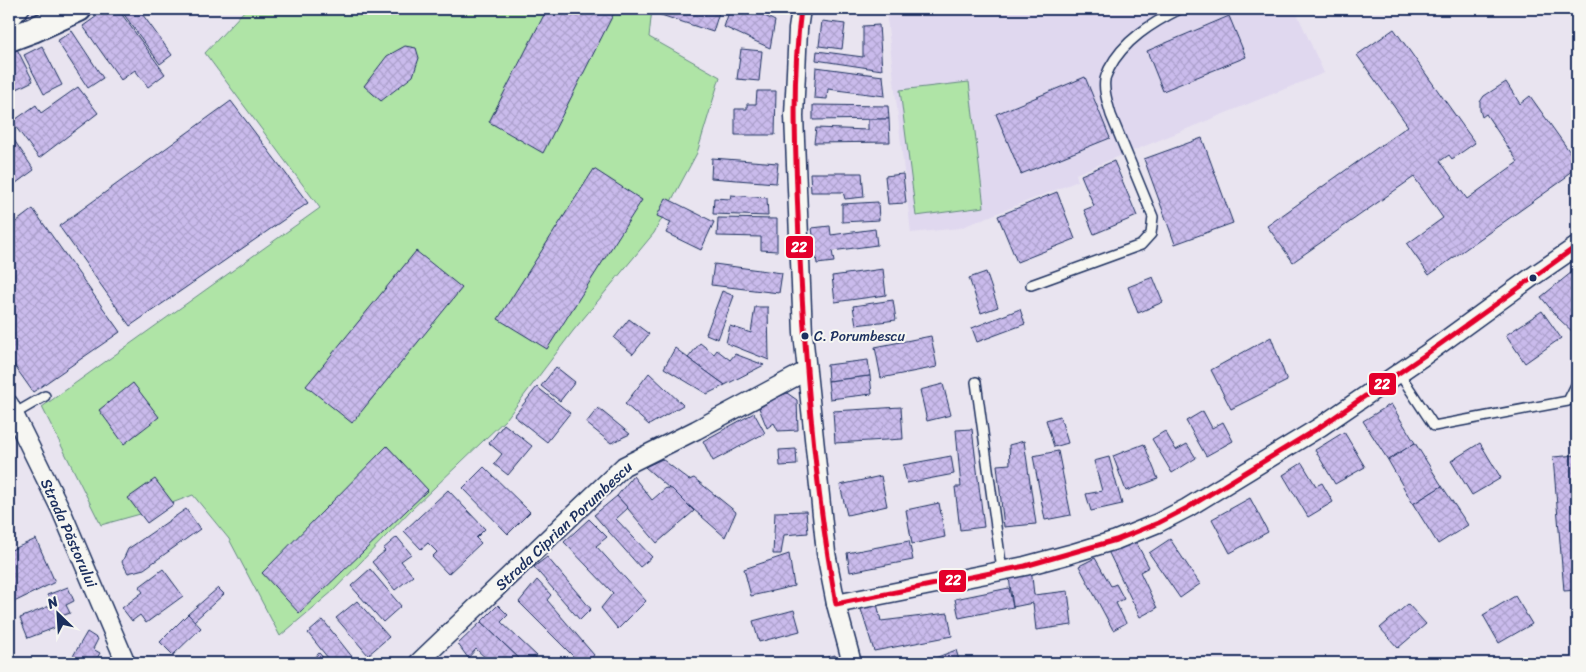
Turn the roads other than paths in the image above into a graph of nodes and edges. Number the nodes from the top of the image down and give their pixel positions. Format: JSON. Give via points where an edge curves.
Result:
{"nodes":[{"id":1,"x":25,"y":9,"type":"edge"},
{"id":2,"x":80,"y":9,"type":"edge"},
{"id":3,"x":801,"y":9,"type":"edge"},
{"id":4,"x":1180,"y":9,"type":"edge"},
{"id":5,"x":9,"y":27,"type":"edge"},
{"id":6,"x":9,"y":38,"type":"edge"},
{"id":7,"x":1577,"y":246,"type":"edge"},
{"id":8,"x":1031,"y":285,"type":"dead end"},
{"id":9,"x":806,"y":371,"type":"junction"},
{"id":10,"x":1399,"y":373,"type":"junction"},
{"id":11,"x":976,"y":382,"type":"dead end"},
{"id":12,"x":1577,"y":383,"type":"edge"},
{"id":13,"x":45,"y":396,"type":"dead end"},
{"id":14,"x":12,"y":409,"type":"edge"},
{"id":15,"x":1002,"y":570,"type":"junction"},
{"id":16,"x":836,"y":604,"type":"junction"},
{"id":17,"x":126,"y":663,"type":"edge"},
{"id":18,"x":418,"y":663,"type":"edge"},
{"id":19,"x":852,"y":663,"type":"edge"}],
"edges":[{"from":1,"to":5,"type":"lane"},
{"from":2,"to":6,"type":"street"},
{"from":3,"to":9,"type":"street","via":[[794,116]]},
{"from":4,"to":8,"type":"lane","via":[[1160,19],[1120,52],[1105,80],[1111,115],[1153,218],[1151,234],[1141,244]]},
{"from":7,"to":10,"type":"street"},
{"from":9,"to":16,"type":"street","via":[[826,553]]},
{"from":9,"to":18,"type":"street","name":"Strada Ciprian Porumbescu","via":[[624,466]]},
{"from":10,"to":12,"type":"lane","via":[[1434,426],[1568,401]]},
{"from":10,"to":15,"type":"street","via":[[1320,427],[1158,523],[1070,554]]},
{"from":11,"to":15,"type":"lane"},
{"from":13,"to":14,"type":"lane"},
{"from":14,"to":17,"type":"street","name":"Strada Păstorului","via":[[61,510]]},
{"from":15,"to":16,"type":"street"},
{"from":16,"to":19,"type":"street"}]}
